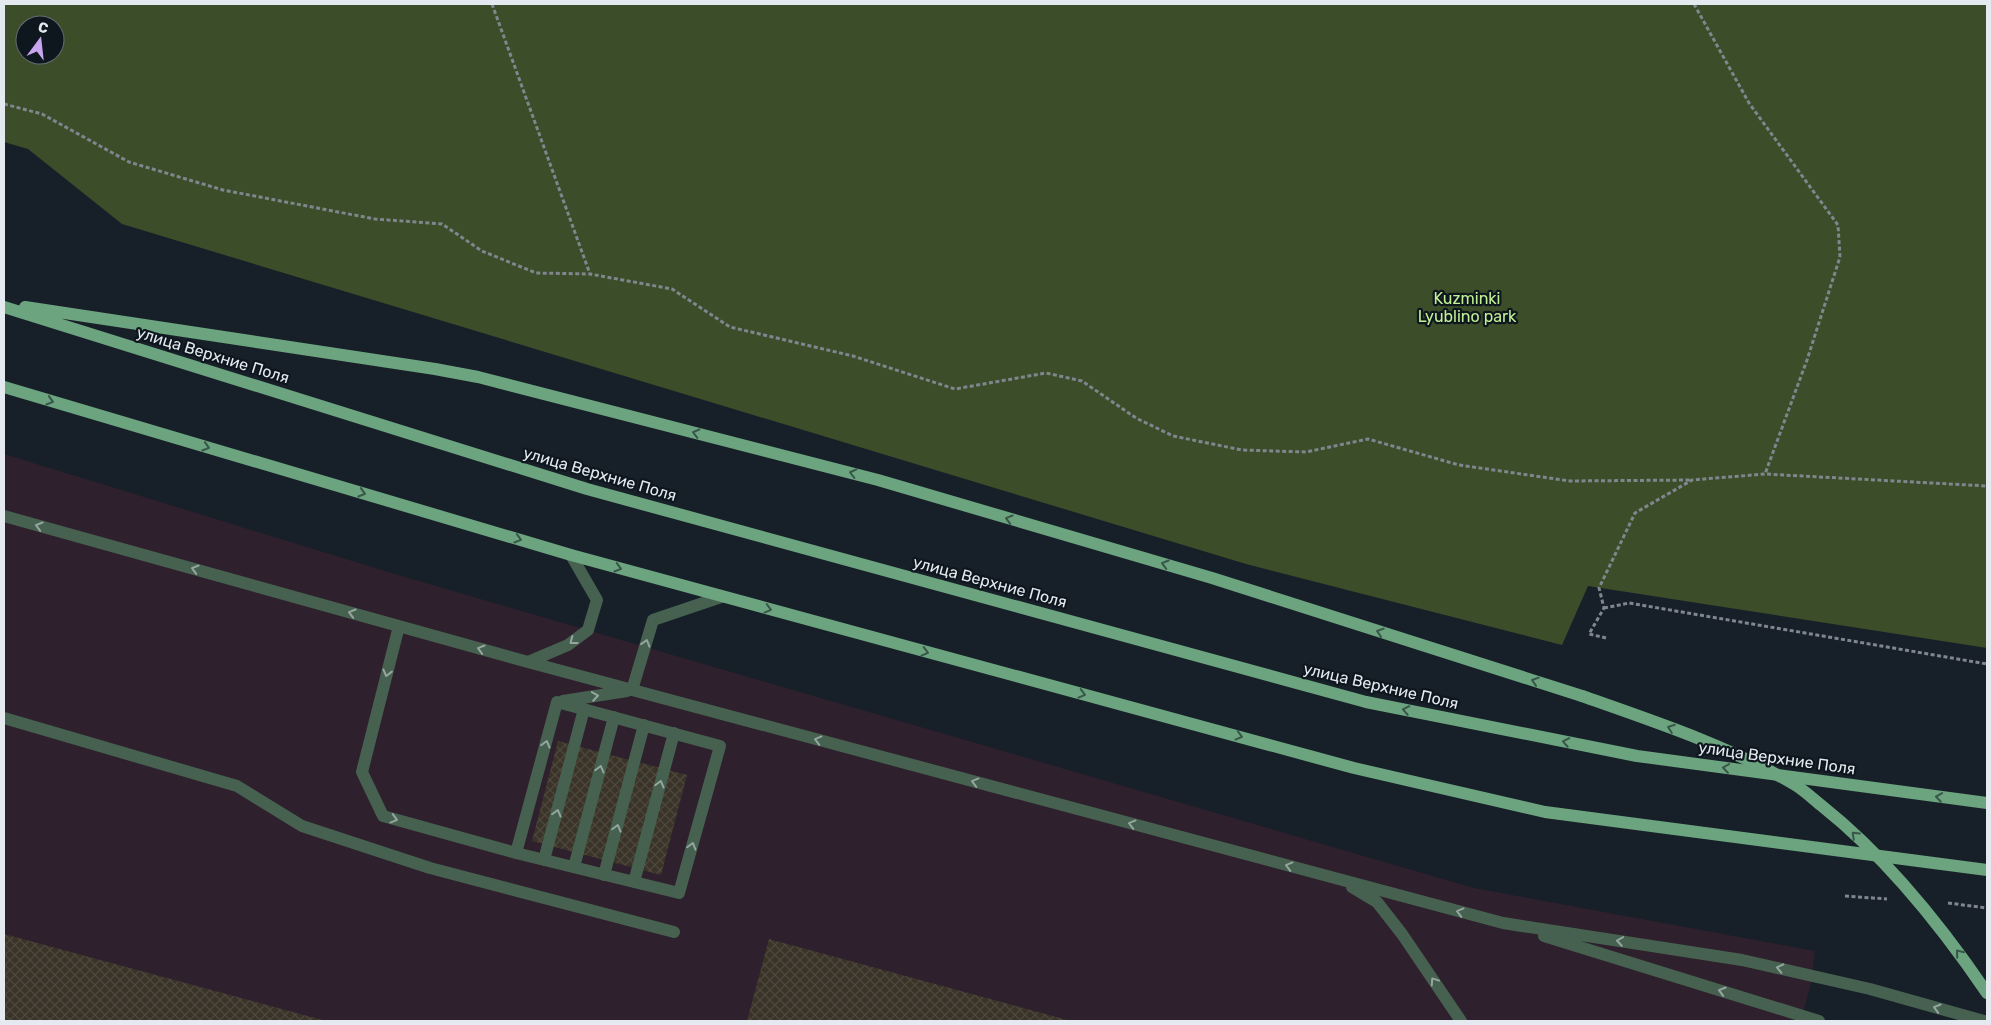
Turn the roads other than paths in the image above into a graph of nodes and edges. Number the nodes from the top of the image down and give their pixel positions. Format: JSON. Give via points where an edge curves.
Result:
{"nodes":[{"id":1,"x":4,"y":305,"type":"edge"},
{"id":2,"x":4,"y":387,"type":"edge"},
{"id":3,"x":4,"y":516,"type":"edge"},
{"id":4,"x":571,"y":555,"type":"junction"},
{"id":5,"x":721,"y":597,"type":"junction"},
{"id":6,"x":399,"y":626,"type":"junction"},
{"id":7,"x":528,"y":662,"type":"junction"},
{"id":8,"x":632,"y":690,"type":"junction"},
{"id":9,"x":557,"y":702,"type":"junction"},
{"id":10,"x":584,"y":709,"type":"junction"},
{"id":11,"x":614,"y":717,"type":"junction"},
{"id":12,"x":4,"y":718,"type":"edge"},
{"id":13,"x":644,"y":725,"type":"junction"},
{"id":14,"x":674,"y":733,"type":"junction"},
{"id":15,"x":1987,"y":803,"type":"edge"},
{"id":16,"x":516,"y":853,"type":"junction"},
{"id":17,"x":544,"y":860,"type":"junction"},
{"id":18,"x":574,"y":867,"type":"junction"},
{"id":19,"x":1987,"y":870,"type":"edge"},
{"id":20,"x":604,"y":875,"type":"junction"},
{"id":21,"x":1336,"y":879,"type":"junction"},
{"id":22,"x":634,"y":882,"type":"junction"},
{"id":23,"x":1503,"y":923,"type":"junction"},
{"id":24,"x":674,"y":932,"type":"dead end"},
{"id":25,"x":1987,"y":993,"type":"edge"},
{"id":26,"x":1461,"y":1021,"type":"edge"},
{"id":27,"x":1819,"y":1021,"type":"edge"},
{"id":28,"x":1984,"y":1021,"type":"edge"}],
"edges":[{"from":15,"to":1,"type":"main road","name":"улица Верхние Поля","one_way":true,"via":[[1637,756],[1366,702],[587,489]]},
{"from":25,"to":1,"type":"main road","one_way":true,"bridge":true,"via":[[1890,869],[1839,820],[1793,784],[1677,730],[1582,696],[1212,578],[878,480],[478,377]]},
{"from":2,"to":4,"type":"main road","one_way":true},
{"from":6,"to":3,"type":"street","one_way":true},
{"from":4,"to":5,"type":"main road","one_way":true},
{"from":4,"to":7,"type":"street","one_way":true,"via":[[597,600],[588,630],[568,645]]},
{"from":8,"to":5,"type":"street","one_way":true,"via":[[653,620]]},
{"from":5,"to":19,"type":"main road","one_way":true,"via":[[1345,765],[1545,812]]},
{"from":7,"to":6,"type":"street","one_way":true},
{"from":6,"to":16,"type":"street","one_way":true,"via":[[362,772],[383,816]]},
{"from":7,"to":8,"type":"street"},
{"from":9,"to":8,"type":"street","one_way":true},
{"from":21,"to":8,"type":"street","one_way":true},
{"from":9,"to":10,"type":"street"},
{"from":16,"to":9,"type":"street","one_way":true},
{"from":10,"to":11,"type":"street"},
{"from":17,"to":10,"type":"street","one_way":true},
{"from":11,"to":13,"type":"street"},
{"from":18,"to":11,"type":"street","one_way":true},
{"from":12,"to":24,"type":"street","via":[[237,786],[302,826],[430,868]]},
{"from":13,"to":14,"type":"street"},
{"from":20,"to":13,"type":"street","one_way":true},
{"from":22,"to":14,"type":"street","one_way":true},
{"from":22,"to":14,"type":"street","one_way":true,"via":[[679,893],[720,746]]},
{"from":16,"to":17,"type":"street"},
{"from":17,"to":18,"type":"street"},
{"from":18,"to":20,"type":"street"},
{"from":20,"to":22,"type":"street"},
{"from":23,"to":21,"type":"street","one_way":true},
{"from":26,"to":21,"type":"street","one_way":true,"via":[[1377,902]]},
{"from":27,"to":23,"type":"street","one_way":true},
{"from":28,"to":23,"type":"street","one_way":true,"via":[[1870,989],[1742,960]]}]}
